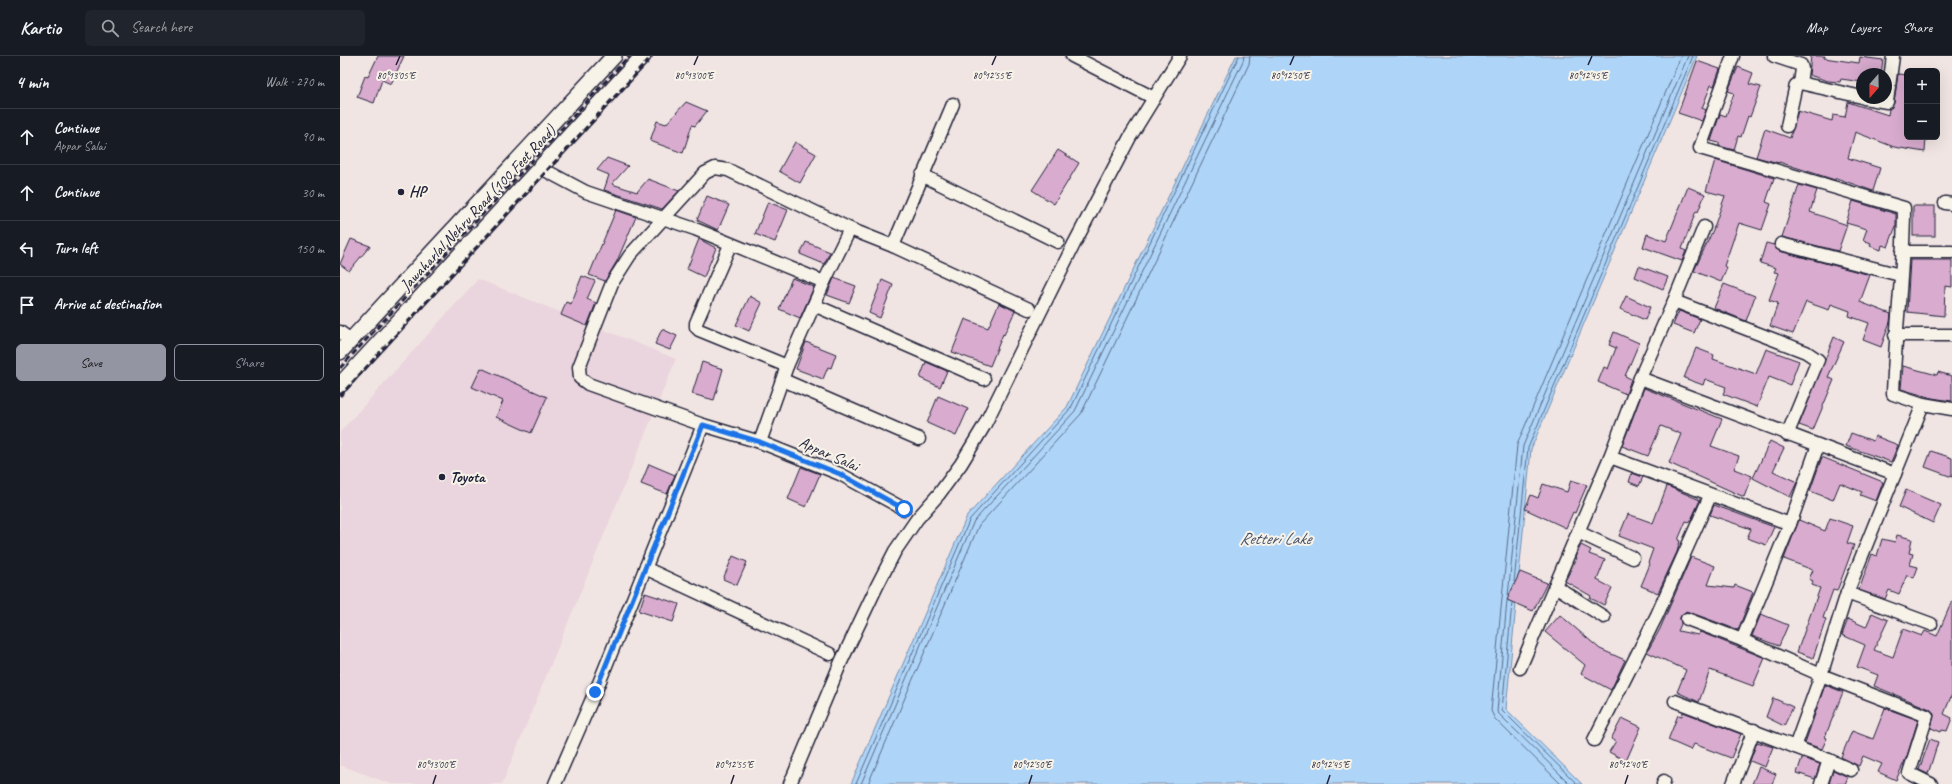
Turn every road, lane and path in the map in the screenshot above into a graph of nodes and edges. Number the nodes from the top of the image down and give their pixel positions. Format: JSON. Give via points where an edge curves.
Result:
{"nodes":[{"id":1,"x":614,"y":56,"type":"edge"},
{"id":2,"x":643,"y":56,"type":"edge"},
{"id":3,"x":1072,"y":56,"type":"edge"},
{"id":4,"x":1180,"y":56,"type":"edge"},
{"id":5,"x":1733,"y":56,"type":"edge"},
{"id":6,"x":1774,"y":56,"type":"edge"},
{"id":7,"x":1893,"y":56,"type":"edge"},
{"id":8,"x":1891,"y":68,"type":"edge"},
{"id":9,"x":1800,"y":83,"type":"junction"},
{"id":10,"x":1856,"y":96,"type":"edge"},
{"id":11,"x":1154,"y":98,"type":"junction"},
{"id":12,"x":953,"y":104,"type":"dead end"},
{"id":13,"x":1787,"y":126,"type":"dead end"},
{"id":14,"x":539,"y":167,"type":"junction"},
{"id":15,"x":922,"y":175,"type":"junction"},
{"id":16,"x":664,"y":218,"type":"junction"},
{"id":17,"x":1704,"y":227,"type":"dead end"},
{"id":18,"x":850,"y":229,"type":"junction"},
{"id":19,"x":1058,"y":242,"type":"dead end"},
{"id":20,"x":1781,"y":244,"type":"dead end"},
{"id":21,"x":730,"y":245,"type":"junction"},
{"id":22,"x":893,"y":246,"type":"junction"},
{"id":23,"x":1902,"y":252,"type":"junction"},
{"id":24,"x":1952,"y":252,"type":"edge"},
{"id":25,"x":1900,"y":275,"type":"junction"},
{"id":26,"x":824,"y":282,"type":"junction"},
{"id":27,"x":1674,"y":301,"type":"junction"},
{"id":28,"x":814,"y":304,"type":"junction"},
{"id":29,"x":1028,"y":309,"type":"dead end"},
{"id":30,"x":1952,"y":335,"type":"edge"},
{"id":31,"x":345,"y":336,"type":"edge"},
{"id":32,"x":1895,"y":336,"type":"junction"},
{"id":33,"x":340,"y":352,"type":"edge"},
{"id":34,"x":787,"y":366,"type":"junction"},
{"id":35,"x":1640,"y":378,"type":"junction"},
{"id":36,"x":984,"y":379,"type":"dead end"},
{"id":37,"x":783,"y":380,"type":"junction"},
{"id":38,"x":340,"y":385,"type":"edge"},
{"id":39,"x":1923,"y":404,"type":"junction"},
{"id":40,"x":1952,"y":409,"type":"edge"},
{"id":41,"x":703,"y":425,"type":"junction"},
{"id":42,"x":1787,"y":435,"type":"junction"},
{"id":43,"x":919,"y":439,"type":"dead end"},
{"id":44,"x":760,"y":442,"type":"junction"},
{"id":45,"x":1818,"y":446,"type":"junction"},
{"id":46,"x":1610,"y":457,"type":"junction"},
{"id":47,"x":1895,"y":474,"type":"junction"},
{"id":48,"x":1710,"y":496,"type":"junction"},
{"id":49,"x":904,"y":509,"type":"dead end"},
{"id":50,"x":1790,"y":524,"type":"junction"},
{"id":51,"x":1578,"y":532,"type":"junction"},
{"id":52,"x":1634,"y":558,"type":"dead end"},
{"id":53,"x":645,"y":568,"type":"junction"},
{"id":54,"x":1555,"y":586,"type":"junction"},
{"id":55,"x":1847,"y":593,"type":"junction"},
{"id":56,"x":1604,"y":617,"type":"dead end"},
{"id":57,"x":1687,"y":620,"type":"dead end"},
{"id":58,"x":1931,"y":624,"type":"dead end"},
{"id":59,"x":1742,"y":640,"type":"junction"},
{"id":60,"x":830,"y":654,"type":"dead end"},
{"id":61,"x":1520,"y":668,"type":"dead end"},
{"id":62,"x":1821,"y":675,"type":"junction"},
{"id":63,"x":1675,"y":701,"type":"dead end"},
{"id":64,"x":1754,"y":730,"type":"junction"},
{"id":65,"x":1594,"y":740,"type":"dead end"},
{"id":66,"x":1795,"y":747,"type":"junction"},
{"id":67,"x":1829,"y":760,"type":"junction"},
{"id":68,"x":1851,"y":770,"type":"dead end"},
{"id":69,"x":1906,"y":779,"type":"edge"},
{"id":70,"x":555,"y":784,"type":"edge"},
{"id":71,"x":790,"y":784,"type":"edge"},
{"id":72,"x":1733,"y":784,"type":"edge"},
{"id":73,"x":1821,"y":784,"type":"edge"},
{"id":74,"x":1931,"y":784,"type":"edge"}],
"edges":[{"from":1,"to":31,"type":"main road","name":"Jawaharlal Nehru Road (100 Feet Road)"},
{"from":2,"to":14,"type":"main road","name":"Jawaharlal Nehru Road (100 Feet Road)"},
{"from":3,"to":11,"type":"street"},
{"from":4,"to":11,"type":"street"},
{"from":5,"to":23,"type":"street","via":[[1700,148],[1904,208]]},
{"from":6,"to":9,"type":"street","via":[[1801,65]]},
{"from":7,"to":8,"type":"street"},
{"from":9,"to":10,"type":"street"},
{"from":9,"to":13,"type":"street","via":[[1796,85]]},
{"from":11,"to":71,"type":"street","via":[[1130,137],[1074,244],[984,426],[961,464],[895,551],[876,586]]},
{"from":12,"to":15,"type":"street"},
{"from":14,"to":16,"type":"street","via":[[586,192]]},
{"from":14,"to":38,"type":"main road","name":"Jawaharlal Nehru Road (100 Feet Road)"},
{"from":15,"to":19,"type":"street"},
{"from":15,"to":22,"type":"street"},
{"from":16,"to":18,"type":"street","via":[[705,173],[715,168],[728,170]]},
{"from":16,"to":21,"type":"street"},
{"from":16,"to":41,"type":"street","name":"Appar Salai","via":[[630,255],[612,283],[579,367],[580,378],[588,384]]},
{"from":17,"to":27,"type":"street"},
{"from":18,"to":22,"type":"street"},
{"from":18,"to":26,"type":"street"},
{"from":20,"to":25,"type":"street"},
{"from":21,"to":26,"type":"street"},
{"from":21,"to":34,"type":"street","via":[[696,327]]},
{"from":22,"to":29,"type":"street"},
{"from":23,"to":24,"type":"street"},
{"from":23,"to":25,"type":"street"},
{"from":25,"to":32,"type":"street"},
{"from":26,"to":28,"type":"street"},
{"from":27,"to":35,"type":"street"},
{"from":27,"to":42,"type":"street","via":[[1806,352],[1818,360]]},
{"from":28,"to":34,"type":"street"},
{"from":28,"to":36,"type":"street"},
{"from":30,"to":32,"type":"street"},
{"from":31,"to":33,"type":"main road","name":"Jawaharlal Nehru Road (100 Feet Road)"},
{"from":32,"to":39,"type":"street","via":[[1893,394]]},
{"from":34,"to":37,"type":"street"},
{"from":35,"to":42,"type":"street"},
{"from":35,"to":46,"type":"street"},
{"from":37,"to":43,"type":"street"},
{"from":37,"to":44,"type":"street"},
{"from":39,"to":40,"type":"street"},
{"from":39,"to":47,"type":"street"},
{"from":41,"to":44,"type":"street","name":"Appar Salai"},
{"from":41,"to":53,"type":"street"},
{"from":42,"to":45,"type":"street"},
{"from":44,"to":49,"type":"street","name":"Appar Salai","via":[[840,474]]},
{"from":45,"to":47,"type":"street"},
{"from":45,"to":50,"type":"street"},
{"from":46,"to":48,"type":"street"},
{"from":46,"to":51,"type":"street"},
{"from":47,"to":55,"type":"street"},
{"from":48,"to":50,"type":"street"},
{"from":48,"to":65,"type":"street","via":[[1657,614]]},
{"from":50,"to":59,"type":"street"},
{"from":51,"to":52,"type":"street"},
{"from":51,"to":54,"type":"street"},
{"from":53,"to":60,"type":"street"},
{"from":53,"to":70,"type":"street"},
{"from":54,"to":56,"type":"street"},
{"from":54,"to":61,"type":"street"},
{"from":55,"to":58,"type":"street"},
{"from":55,"to":62,"type":"street"},
{"from":57,"to":59,"type":"street"},
{"from":59,"to":62,"type":"street"},
{"from":62,"to":66,"type":"street"},
{"from":62,"to":69,"type":"street","via":[[1927,716]]},
{"from":63,"to":64,"type":"street"},
{"from":64,"to":66,"type":"street"},
{"from":64,"to":72,"type":"street"},
{"from":66,"to":67,"type":"street"},
{"from":67,"to":68,"type":"street"},
{"from":67,"to":73,"type":"street"},
{"from":69,"to":74,"type":"street"}]}
